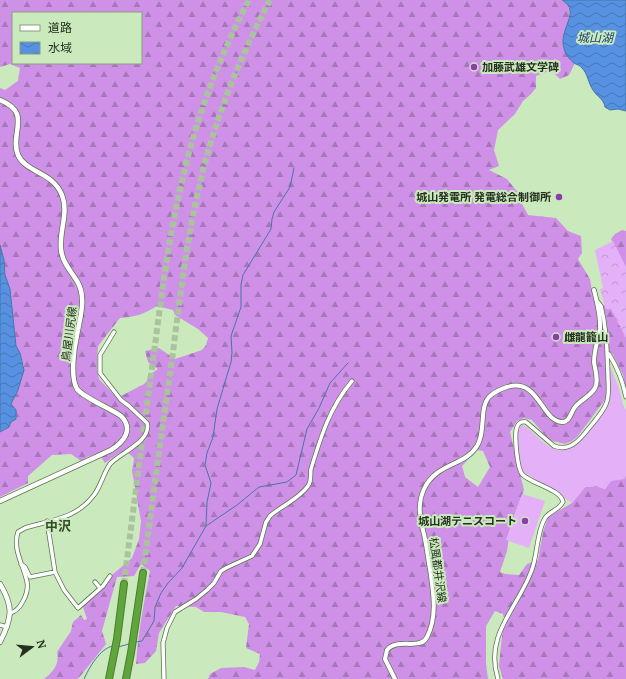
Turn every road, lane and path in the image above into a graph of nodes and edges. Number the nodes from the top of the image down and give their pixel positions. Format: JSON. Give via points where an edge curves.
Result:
{"nodes":[{"id":1,"x":0,"y":100,"type":"edge"},
{"id":2,"x":594,"y":290,"type":"dead end"},
{"id":3,"x":597,"y":302,"type":"junction"},
{"id":4,"x":114,"y":332,"type":"dead end"},
{"id":5,"x":608,"y":352,"type":"junction"},
{"id":6,"x":352,"y":381,"type":"dead end"},
{"id":7,"x":626,"y":397,"type":"edge"},
{"id":8,"x":0,"y":501,"type":"edge"},
{"id":9,"x":47,"y":521,"type":"junction"},
{"id":10,"x":21,"y":564,"type":"junction"},
{"id":11,"x":55,"y":572,"type":"junction"},
{"id":12,"x":143,"y":573,"type":"tunnel mouth"},
{"id":13,"x":110,"y":576,"type":"dead end"},
{"id":14,"x":95,"y":582,"type":"dead end"},
{"id":15,"x":0,"y":584,"type":"edge"},
{"id":16,"x":124,"y":584,"type":"tunnel mouth"},
{"id":17,"x":100,"y":588,"type":"junction"},
{"id":18,"x":10,"y":613,"type":"junction"},
{"id":19,"x":0,"y":625,"type":"edge"},
{"id":20,"x":7,"y":627,"type":"junction"},
{"id":21,"x":0,"y":642,"type":"edge"},
{"id":22,"x":109,"y":679,"type":"edge"},
{"id":23,"x":126,"y":679,"type":"edge"},
{"id":24,"x":164,"y":679,"type":"edge"},
{"id":25,"x":395,"y":679,"type":"edge"},
{"id":26,"x":498,"y":679,"type":"edge"}],
"edges":[{"from":1,"to":8,"type":"main road","name":"鳥屋川尻線","via":[[8,103],[18,118],[16,146],[21,160],[50,178],[63,199],[61,252],[82,294],[74,352],[75,384],[80,392],[121,416],[127,430],[123,442],[111,450]]},
{"from":2,"to":3,"type":"street","name":"松風都井沢線"},
{"from":3,"to":5,"type":"street","name":"松風都井沢線","via":[[604,315]]},
{"from":3,"to":25,"type":"street","name":"松風都井沢線","via":[[600,327],[594,361],[596,384],[592,392],[577,404],[569,418],[562,422],[554,418],[527,388],[516,385],[498,390],[488,398],[485,405],[480,441],[475,450],[434,474],[427,484],[421,497],[420,524],[435,604],[434,614],[426,640],[421,643],[392,645],[387,650],[385,659]]},
{"from":4,"to":9,"type":"street","via":[[100,355],[100,373],[121,400],[147,423],[147,431],[139,443],[110,464],[95,495],[82,508],[71,515]]},
{"from":5,"to":7,"type":"street","via":[[622,380]]},
{"from":5,"to":26,"type":"street","name":"松風都井沢線","via":[[606,405],[575,444],[559,448],[550,444],[526,422],[518,424],[516,432],[519,469],[529,479],[560,496],[563,502],[546,518],[532,571],[498,635],[494,664]]},
{"from":6,"to":24,"type":"street","via":[[332,410],[321,437],[309,485],[270,516],[260,544],[252,556],[221,571],[207,590],[175,612],[163,643]]},
{"from":9,"to":10,"type":"street","via":[[18,532],[17,546]]},
{"from":9,"to":11,"type":"street"},
{"from":10,"to":11,"type":"street","via":[[30,577]]},
{"from":10,"to":18,"type":"street","via":[[27,582],[25,596],[20,607]]},
{"from":11,"to":17,"type":"street","via":[[64,590],[78,608]]},
{"from":12,"to":23,"type":"highway"},
{"from":13,"to":17,"type":"street"},
{"from":14,"to":17,"type":"street"},
{"from":15,"to":18,"type":"main road","via":[[8,598]]},
{"from":16,"to":22,"type":"highway"},
{"from":18,"to":20,"type":"main road"},
{"from":19,"to":20,"type":"street"},
{"from":20,"to":21,"type":"main road"}]}
